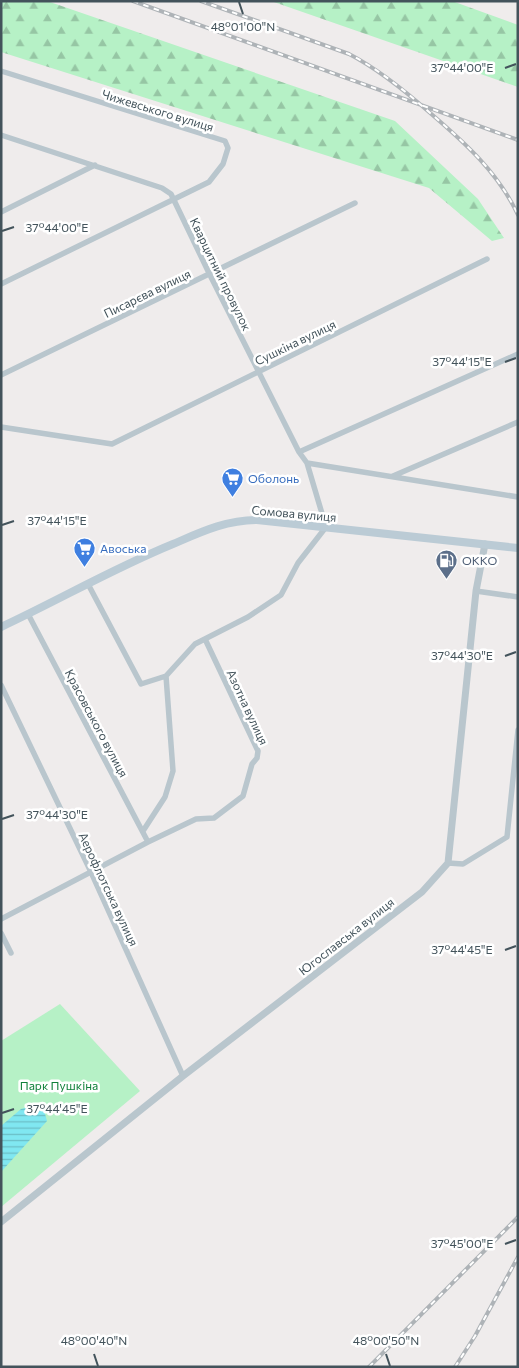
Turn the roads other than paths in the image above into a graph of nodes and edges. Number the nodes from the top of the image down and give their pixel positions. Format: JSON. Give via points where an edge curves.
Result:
{"nodes":[{"id":1,"x":1,"y":71,"type":"edge"},
{"id":2,"x":3,"y":137,"type":"edge"},
{"id":3,"x":95,"y":166,"type":"junction"},
{"id":4,"x":174,"y":200,"type":"junction"},
{"id":5,"x":355,"y":203,"type":"dead end"},
{"id":6,"x":1,"y":212,"type":"edge"},
{"id":7,"x":487,"y":259,"type":"dead end"},
{"id":8,"x":209,"y":273,"type":"junction"},
{"id":9,"x":1,"y":284,"type":"edge"},
{"id":10,"x":518,"y":354,"type":"edge"},
{"id":11,"x":258,"y":371,"type":"junction"},
{"id":12,"x":1,"y":375,"type":"edge"},
{"id":13,"x":518,"y":422,"type":"edge"},
{"id":14,"x":1,"y":427,"type":"edge"},
{"id":15,"x":299,"y":452,"type":"junction"},
{"id":16,"x":307,"y":463,"type":"junction"},
{"id":17,"x":393,"y":476,"type":"junction"},
{"id":18,"x":518,"y":497,"type":"edge"},
{"id":19,"x":326,"y":527,"type":"junction"},
{"id":20,"x":485,"y":544,"type":"junction"},
{"id":21,"x":518,"y":548,"type":"edge"},
{"id":22,"x":88,"y":584,"type":"junction"},
{"id":23,"x":476,"y":590,"type":"junction"},
{"id":24,"x":518,"y":597,"type":"edge"},
{"id":25,"x":28,"y":614,"type":"junction"},
{"id":26,"x":1,"y":627,"type":"edge"},
{"id":27,"x":204,"y":639,"type":"junction"},
{"id":28,"x":166,"y":676,"type":"junction"},
{"id":29,"x":1,"y":685,"type":"edge"},
{"id":30,"x":518,"y":730,"type":"edge"},
{"id":31,"x":143,"y":832,"type":"junction"},
{"id":32,"x":148,"y":842,"type":"junction"},
{"id":33,"x":448,"y":863,"type":"junction"},
{"id":34,"x":92,"y":872,"type":"junction"},
{"id":35,"x":1,"y":919,"type":"edge"},
{"id":36,"x":1,"y":932,"type":"edge"},
{"id":37,"x":11,"y":954,"type":"dead end"},
{"id":38,"x":183,"y":1076,"type":"junction"},
{"id":39,"x":1,"y":1222,"type":"edge"}],
"edges":[{"from":1,"to":4,"type":"street","name":"Чижевського вулиця","via":[[225,141],[228,148],[223,164],[209,182]]},
{"from":2,"to":3,"type":"street","name":"Кварцитний провулок"},
{"from":3,"to":4,"type":"street","name":"Кварцитний провулок","via":[[167,190]]},
{"from":3,"to":6,"type":"street"},
{"from":4,"to":8,"type":"street","name":"Кварцитний провулок"},
{"from":4,"to":9,"type":"street"},
{"from":5,"to":8,"type":"street","name":"Писарєва вулиця"},
{"from":7,"to":11,"type":"street","name":"Сушкіна вулиця"},
{"from":8,"to":11,"type":"street","name":"Кварцитний провулок"},
{"from":8,"to":12,"type":"street","name":"Писарєва вулиця"},
{"from":10,"to":15,"type":"street"},
{"from":11,"to":14,"type":"street","name":"Сушкіна вулиця","via":[[112,444]]},
{"from":11,"to":15,"type":"street","name":"Кварцитний провулок"},
{"from":13,"to":17,"type":"street"},
{"from":15,"to":16,"type":"street","name":"Кварцитний провулок"},
{"from":16,"to":17,"type":"street"},
{"from":16,"to":19,"type":"street","name":"Кварцитний провулок"},
{"from":17,"to":18,"type":"street"},
{"from":19,"to":20,"type":"main road","name":"Сомова вулиця"},
{"from":19,"to":22,"type":"main road","name":"Сомова вулиця","via":[[257,520],[218,525],[137,559]]},
{"from":19,"to":27,"type":"street","via":[[298,563],[281,595],[248,617]]},
{"from":20,"to":21,"type":"main road","name":"Сомова вулиця"},
{"from":20,"to":23,"type":"street"},
{"from":22,"to":25,"type":"main road","name":"Сомова вулиця"},
{"from":22,"to":28,"type":"street","via":[[141,684]]},
{"from":23,"to":24,"type":"street"},
{"from":23,"to":33,"type":"street"},
{"from":25,"to":26,"type":"main road","name":"Сомова вулиця"},
{"from":25,"to":31,"type":"street","name":"Красовського вулиця"},
{"from":27,"to":28,"type":"street","via":[[195,644]]},
{"from":27,"to":32,"type":"street","name":"Азотна вулиця","via":[[259,755],[252,764],[243,796],[214,818],[196,819]]},
{"from":28,"to":31,"type":"street","via":[[173,771],[165,797]]},
{"from":29,"to":34,"type":"street","name":"Аерофлотська вулиця"},
{"from":30,"to":33,"type":"street","via":[[507,837],[463,864]]},
{"from":31,"to":32,"type":"street","name":"Красовського вулиця"},
{"from":32,"to":34,"type":"street","name":"Азотна вулиця"},
{"from":33,"to":38,"type":"street","name":"Югославська вулиця","via":[[422,892]]},
{"from":34,"to":35,"type":"street","name":"Азотна вулиця"},
{"from":34,"to":38,"type":"street","name":"Аерофлотська вулиця"},
{"from":36,"to":37,"type":"street"},
{"from":38,"to":39,"type":"street","name":"Югославська вулиця"}]}
